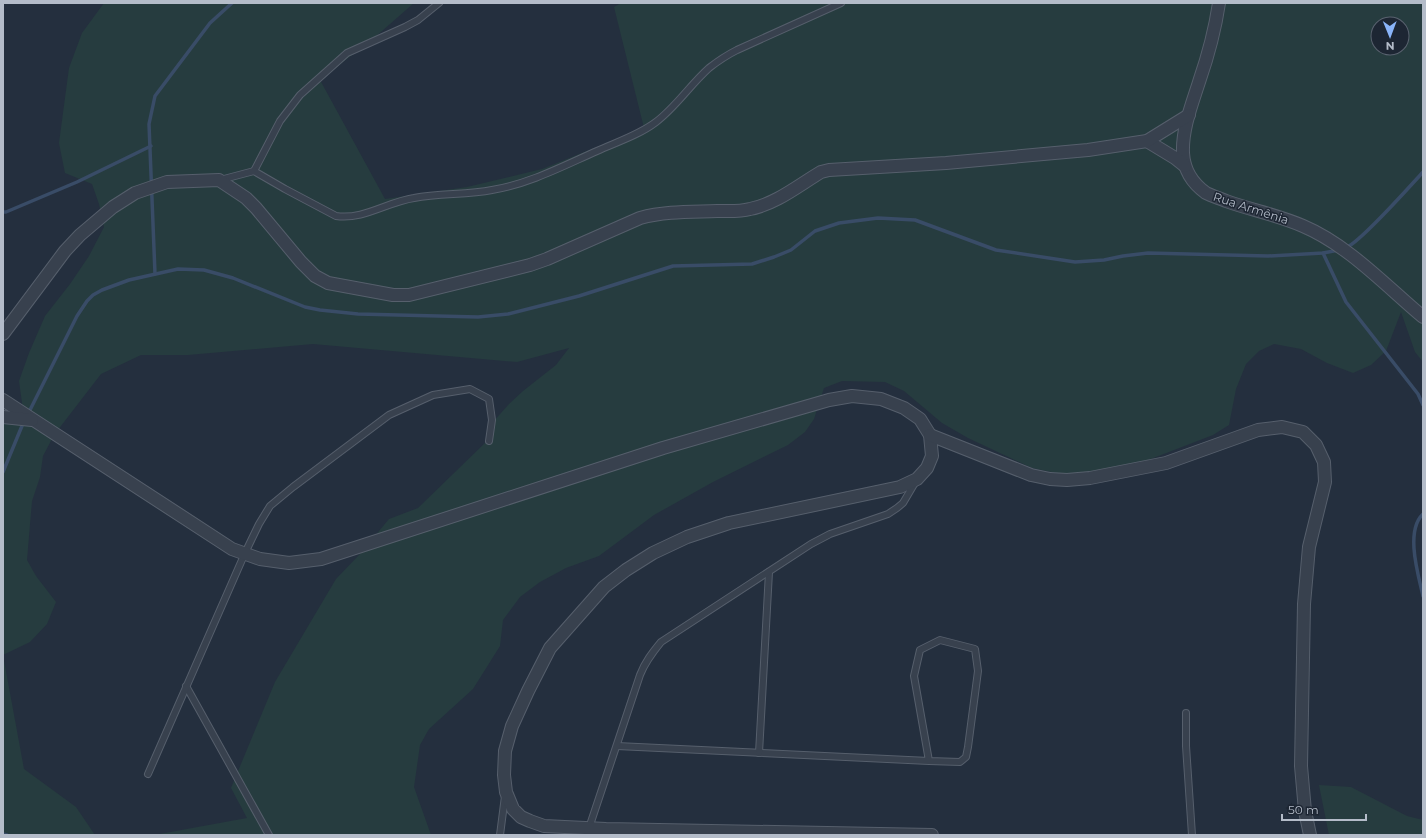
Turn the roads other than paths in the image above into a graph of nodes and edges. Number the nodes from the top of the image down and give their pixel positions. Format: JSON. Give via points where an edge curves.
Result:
{"nodes":[{"id":1,"x":439,"y":3,"type":"edge"},
{"id":2,"x":841,"y":3,"type":"edge"},
{"id":3,"x":1219,"y":3,"type":"edge"},
{"id":4,"x":1189,"y":116,"type":"junction"},
{"id":5,"x":1147,"y":142,"type":"junction"},
{"id":6,"x":1185,"y":166,"type":"junction"},
{"id":7,"x":254,"y":171,"type":"junction"},
{"id":8,"x":218,"y":180,"type":"junction"},
{"id":9,"x":1423,"y":317,"type":"edge"},
{"id":10,"x":3,"y":334,"type":"edge"},
{"id":11,"x":3,"y":400,"type":"edge"},
{"id":12,"x":3,"y":417,"type":"edge"},
{"id":13,"x":32,"y":420,"type":"junction"},
{"id":14,"x":930,"y":435,"type":"junction"},
{"id":15,"x":489,"y":441,"type":"dead end"},
{"id":16,"x":917,"y":479,"type":"junction"},
{"id":17,"x":245,"y":553,"type":"junction"},
{"id":18,"x":769,"y":572,"type":"junction"},
{"id":19,"x":186,"y":686,"type":"junction"},
{"id":20,"x":1186,"y":713,"type":"dead end"},
{"id":21,"x":617,"y":746,"type":"junction"},
{"id":22,"x":759,"y":753,"type":"junction"},
{"id":23,"x":929,"y":761,"type":"junction"},
{"id":24,"x":148,"y":774,"type":"dead end"},
{"id":25,"x":506,"y":792,"type":"junction"},
{"id":26,"x":589,"y":828,"type":"junction"},
{"id":27,"x":269,"y":835,"type":"edge"},
{"id":28,"x":500,"y":835,"type":"edge"},
{"id":29,"x":932,"y":835,"type":"edge"},
{"id":30,"x":1192,"y":835,"type":"edge"},
{"id":31,"x":1310,"y":835,"type":"edge"}],
"edges":[{"from":1,"to":7,"type":"lane","via":[[418,20],[347,53],[300,95],[280,121]]},
{"from":2,"to":7,"type":"lane","via":[[721,59],[708,69],[667,114],[645,130],[515,185],[492,190],[414,198],[353,217],[344,217],[336,216]]},
{"from":3,"to":4,"type":"street","name":"Rua Armênia","via":[[1210,47]]},
{"from":4,"to":5,"type":"street"},
{"from":4,"to":6,"type":"street","name":"Rua Armênia","via":[[1184,139]]},
{"from":5,"to":6,"type":"street"},
{"from":5,"to":8,"type":"street","via":[[946,163],[830,170],[821,172],[760,207],[742,211],[656,214],[640,218],[530,265],[404,295],[328,283],[315,276],[246,198]]},
{"from":6,"to":9,"type":"street","name":"Rua Armênia","via":[[1194,181],[1207,194],[1303,226],[1339,246]]},
{"from":7,"to":8,"type":"lane"},
{"from":8,"to":10,"type":"street","via":[[167,182],[136,193],[113,207],[65,251]]},
{"from":11,"to":13,"type":"street"},
{"from":12,"to":13,"type":"street"},
{"from":13,"to":17,"type":"street","via":[[232,549]]},
{"from":14,"to":16,"type":"street","via":[[932,456],[927,468]]},
{"from":14,"to":17,"type":"street","via":[[920,419],[904,408],[881,399],[852,396],[837,398],[663,448],[321,559],[289,562],[260,560]]},
{"from":14,"to":31,"type":"street","via":[[1031,475],[1067,480],[1166,463],[1258,430],[1282,427],[1303,432],[1316,445],[1324,462],[1325,482],[1309,547],[1304,604],[1301,766],[1304,811]]},
{"from":15,"to":17,"type":"lane","via":[[492,420],[489,399],[470,389],[433,395],[389,415],[270,506]]},
{"from":16,"to":18,"type":"lane","via":[[898,508],[888,514],[830,534]]},
{"from":16,"to":25,"type":"street","via":[[900,487],[729,523],[687,537],[653,553],[626,570],[604,588],[550,648],[512,726],[504,751]]},
{"from":17,"to":19,"type":"lane"},
{"from":18,"to":21,"type":"lane","via":[[661,642],[640,675]]},
{"from":18,"to":22,"type":"lane"},
{"from":19,"to":24,"type":"lane"},
{"from":19,"to":27,"type":"lane"},
{"from":20,"to":30,"type":"lane"},
{"from":21,"to":22,"type":"lane"},
{"from":21,"to":26,"type":"lane"},
{"from":22,"to":23,"type":"lane"},
{"from":23,"to":23,"type":"lane","via":[[960,762],[966,757],[978,671],[975,649],[940,640],[920,650],[914,676]]},
{"from":25,"to":26,"type":"street","via":[[513,809],[530,821],[544,826]]},
{"from":25,"to":28,"type":"lane"},
{"from":26,"to":29,"type":"street"}]}
